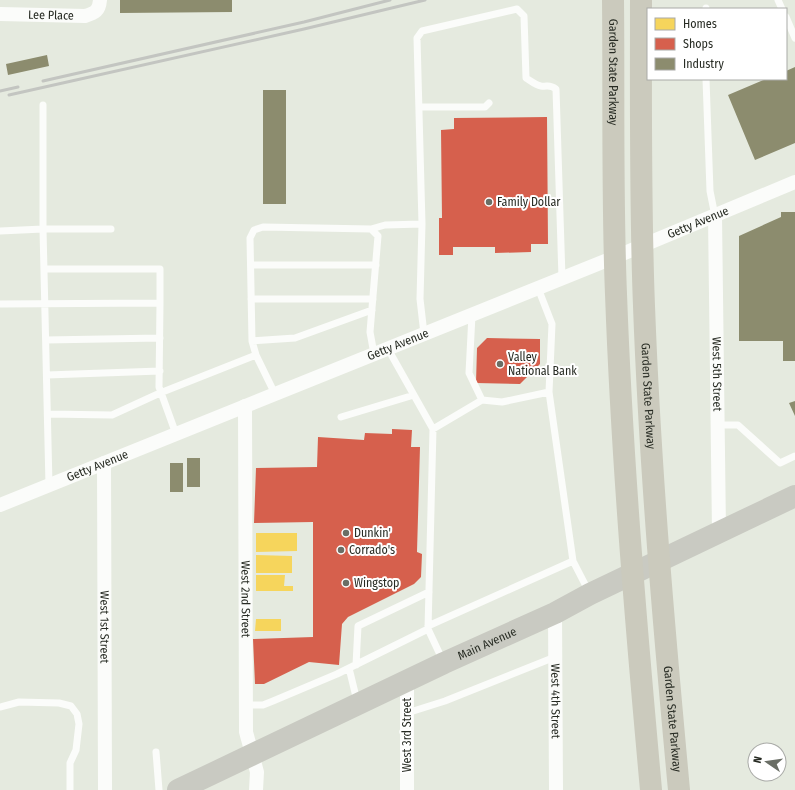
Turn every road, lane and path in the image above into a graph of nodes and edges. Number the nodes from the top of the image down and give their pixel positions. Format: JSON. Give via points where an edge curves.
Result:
{"nodes":[{"id":1,"x":614,"y":0,"type":"edge"},
{"id":2,"x":641,"y":0,"type":"edge"},
{"id":3,"x":100,"y":3,"type":"edge"},
{"id":4,"x":0,"y":14,"type":"edge"},
{"id":5,"x":787,"y":19,"type":"edge"},
{"id":6,"x":795,"y":38,"type":"edge"},
{"id":7,"x":706,"y":80,"type":"edge"},
{"id":8,"x":489,"y":103,"type":"dead end"},
{"id":9,"x":43,"y":105,"type":"dead end"},
{"id":10,"x":419,"y":108,"type":"junction"},
{"id":11,"x":795,"y":182,"type":"edge"},
{"id":12,"x":715,"y":216,"type":"junction"},
{"id":13,"x":422,"y":224,"type":"junction"},
{"id":14,"x":43,"y":229,"type":"junction"},
{"id":15,"x":111,"y":229,"type":"dead end"},
{"id":16,"x":371,"y":229,"type":"junction"},
{"id":17,"x":0,"y":232,"type":"edge"},
{"id":18,"x":376,"y":264,"type":"junction"},
{"id":19,"x":250,"y":265,"type":"junction"},
{"id":20,"x":44,"y":269,"type":"junction"},
{"id":21,"x":562,"y":278,"type":"junction"},
{"id":22,"x":538,"y":288,"type":"junction"},
{"id":23,"x":251,"y":299,"type":"junction"},
{"id":24,"x":373,"y":299,"type":"junction"},
{"id":25,"x":160,"y":303,"type":"junction"},
{"id":26,"x":0,"y":304,"type":"edge"},
{"id":27,"x":45,"y":304,"type":"junction"},
{"id":28,"x":372,"y":310,"type":"junction"},
{"id":29,"x":472,"y":315,"type":"junction"},
{"id":30,"x":424,"y":334,"type":"junction"},
{"id":31,"x":160,"y":338,"type":"junction"},
{"id":32,"x":46,"y":340,"type":"junction"},
{"id":33,"x":252,"y":341,"type":"junction"},
{"id":34,"x":388,"y":349,"type":"junction"},
{"id":35,"x":374,"y":354,"type":"junction"},
{"id":36,"x":256,"y":355,"type":"junction"},
{"id":37,"x":160,"y":371,"type":"junction"},
{"id":38,"x":47,"y":375,"type":"junction"},
{"id":39,"x":549,"y":392,"type":"junction"},
{"id":40,"x":160,"y":393,"type":"junction"},
{"id":41,"x":275,"y":394,"type":"junction"},
{"id":42,"x":414,"y":395,"type":"junction"},
{"id":43,"x":482,"y":400,"type":"junction"},
{"id":44,"x":245,"y":406,"type":"junction"},
{"id":45,"x":48,"y":414,"type":"junction"},
{"id":46,"x":341,"y":417,"type":"dead end"},
{"id":47,"x":718,"y":425,"type":"junction"},
{"id":48,"x":433,"y":429,"type":"junction"},
{"id":49,"x":176,"y":434,"type":"junction"},
{"id":50,"x":795,"y":456,"type":"edge"},
{"id":51,"x":104,"y":463,"type":"junction"},
{"id":52,"x":49,"y":485,"type":"junction"},
{"id":53,"x":795,"y":496,"type":"edge"},
{"id":54,"x":0,"y":505,"type":"edge"},
{"id":55,"x":719,"y":532,"type":"junction"},
{"id":56,"x":573,"y":561,"type":"junction"},
{"id":57,"x":429,"y":592,"type":"junction"},
{"id":58,"x":590,"y":594,"type":"junction"},
{"id":59,"x":555,"y":613,"type":"junction"},
{"id":60,"x":428,"y":628,"type":"junction"},
{"id":61,"x":555,"y":657,"type":"junction"},
{"id":62,"x":444,"y":663,"type":"junction"},
{"id":63,"x":356,"y":665,"type":"junction"},
{"id":64,"x":349,"y":668,"type":"junction"},
{"id":65,"x":407,"y":681,"type":"junction"},
{"id":66,"x":358,"y":704,"type":"junction"},
{"id":67,"x":246,"y":705,"type":"junction"},
{"id":68,"x":0,"y":707,"type":"edge"},
{"id":69,"x":407,"y":713,"type":"junction"},
{"id":70,"x":156,"y":752,"type":"dead end"},
{"id":71,"x":252,"y":755,"type":"junction"},
{"id":72,"x":70,"y":790,"type":"edge"},
{"id":73,"x":105,"y":790,"type":"edge"},
{"id":74,"x":160,"y":790,"type":"edge"},
{"id":75,"x":178,"y":790,"type":"edge"},
{"id":76,"x":256,"y":790,"type":"edge"},
{"id":77,"x":407,"y":790,"type":"edge"},
{"id":78,"x":556,"y":790,"type":"edge"},
{"id":79,"x":651,"y":790,"type":"edge"},
{"id":80,"x":679,"y":790,"type":"edge"}],
"edges":[{"from":1,"to":79,"type":"highway","name":"Garden State Parkway","via":[[616,293],[629,534]]},
{"from":2,"to":80,"type":"highway","name":"Garden State Parkway","via":[[643,281],[650,440],[663,622]]},
{"from":3,"to":4,"type":"street","name":"Lee Place","via":[[95,13],[85,16]]},
{"from":5,"to":6,"type":"lane"},
{"from":7,"to":12,"type":"lane","via":[[710,191]]},
{"from":8,"to":10,"type":"lane","via":[[485,107]]},
{"from":9,"to":14,"type":"lane"},
{"from":10,"to":13,"type":"lane"},
{"from":10,"to":21,"type":"lane","via":[[417,38],[422,31],[517,9],[524,16],[526,78],[541,86],[556,89]]},
{"from":11,"to":12,"type":"street","name":"Getty Avenue"},
{"from":12,"to":21,"type":"street","name":"Getty Avenue"},
{"from":12,"to":47,"type":"street","name":"West 5th Street"},
{"from":13,"to":16,"type":"lane","via":[[385,225]]},
{"from":13,"to":30,"type":"lane","via":[[420,299]]},
{"from":14,"to":15,"type":"lane"},
{"from":14,"to":17,"type":"lane"},
{"from":14,"to":20,"type":"lane"},
{"from":16,"to":18,"type":"lane","via":[[378,236]]},
{"from":16,"to":19,"type":"lane","via":[[263,227],[254,230],[250,238]]},
{"from":18,"to":19,"type":"lane"},
{"from":18,"to":24,"type":"lane"},
{"from":19,"to":23,"type":"lane"},
{"from":20,"to":25,"type":"lane","via":[[160,269]]},
{"from":20,"to":27,"type":"lane"},
{"from":21,"to":22,"type":"street","name":"Getty Avenue"},
{"from":22,"to":29,"type":"street","name":"Getty Avenue"},
{"from":22,"to":39,"type":"lane","via":[[552,324]]},
{"from":23,"to":24,"type":"lane"},
{"from":23,"to":33,"type":"lane"},
{"from":24,"to":28,"type":"lane"},
{"from":25,"to":27,"type":"lane"},
{"from":25,"to":31,"type":"lane"},
{"from":26,"to":27,"type":"lane"},
{"from":27,"to":32,"type":"lane"},
{"from":28,"to":33,"type":"lane","via":[[295,338]]},
{"from":28,"to":35,"type":"lane","via":[[370,332]]},
{"from":29,"to":30,"type":"street","name":"Getty Avenue"},
{"from":29,"to":43,"type":"lane","via":[[469,373]]},
{"from":30,"to":34,"type":"street","name":"Getty Avenue"},
{"from":31,"to":32,"type":"lane"},
{"from":31,"to":37,"type":"lane"},
{"from":32,"to":38,"type":"lane"},
{"from":33,"to":36,"type":"lane"},
{"from":34,"to":35,"type":"street","name":"Getty Avenue"},
{"from":34,"to":42,"type":"lane"},
{"from":35,"to":41,"type":"street","name":"Getty Avenue"},
{"from":36,"to":40,"type":"lane"},
{"from":36,"to":41,"type":"lane"},
{"from":37,"to":38,"type":"lane"},
{"from":37,"to":40,"type":"lane"},
{"from":38,"to":45,"type":"lane"},
{"from":39,"to":43,"type":"lane","via":[[502,402]]},
{"from":39,"to":56,"type":"lane"},
{"from":40,"to":45,"type":"lane","via":[[112,415]]},
{"from":40,"to":49,"type":"lane"},
{"from":41,"to":44,"type":"street","name":"Getty Avenue"},
{"from":42,"to":46,"type":"lane"},
{"from":42,"to":48,"type":"lane"},
{"from":43,"to":48,"type":"lane"},
{"from":44,"to":49,"type":"street","name":"Getty Avenue"},
{"from":44,"to":67,"type":"street","name":"West 2nd Street"},
{"from":45,"to":52,"type":"lane"},
{"from":47,"to":50,"type":"lane","via":[[738,425],[780,462]]},
{"from":47,"to":55,"type":"street","name":"West 5th Street"},
{"from":48,"to":57,"type":"lane"},
{"from":49,"to":51,"type":"street","name":"Getty Avenue"},
{"from":51,"to":52,"type":"street","name":"Getty Avenue"},
{"from":51,"to":73,"type":"street","name":"West 1st Street"},
{"from":52,"to":54,"type":"street","name":"Getty Avenue"},
{"from":53,"to":55,"type":"main road","name":"Main Avenue"},
{"from":55,"to":58,"type":"main road","name":"Main Avenue"},
{"from":56,"to":58,"type":"lane"},
{"from":56,"to":60,"type":"lane"},
{"from":57,"to":60,"type":"lane"},
{"from":57,"to":63,"type":"lane","via":[[358,626]]},
{"from":58,"to":59,"type":"main road","name":"Main Avenue"},
{"from":59,"to":61,"type":"street","name":"West 4th Street"},
{"from":59,"to":62,"type":"main road","name":"Main Avenue"},
{"from":60,"to":62,"type":"lane"},
{"from":60,"to":63,"type":"lane"},
{"from":61,"to":69,"type":"lane"},
{"from":61,"to":78,"type":"street","name":"West 4th Street"},
{"from":62,"to":65,"type":"main road","name":"Main Avenue"},
{"from":63,"to":64,"type":"lane"},
{"from":64,"to":66,"type":"lane"},
{"from":64,"to":67,"type":"lane","via":[[273,701]]},
{"from":65,"to":66,"type":"main road","name":"Main Avenue"},
{"from":65,"to":69,"type":"street","name":"West 3rd Street"},
{"from":66,"to":71,"type":"main road","name":"Main Avenue"},
{"from":67,"to":71,"type":"street","name":"West 2nd Street","via":[[246,732]]},
{"from":68,"to":72,"type":"lane","via":[[19,702],[59,703],[71,706],[77,714],[79,724],[76,750],[70,763]]},
{"from":69,"to":77,"type":"street","name":"West 3rd Street"},
{"from":70,"to":74,"type":"lane"},
{"from":71,"to":75,"type":"main road","name":"Main Avenue"},
{"from":71,"to":76,"type":"street","name":"West 2nd Street","via":[[256,772]]}]}
